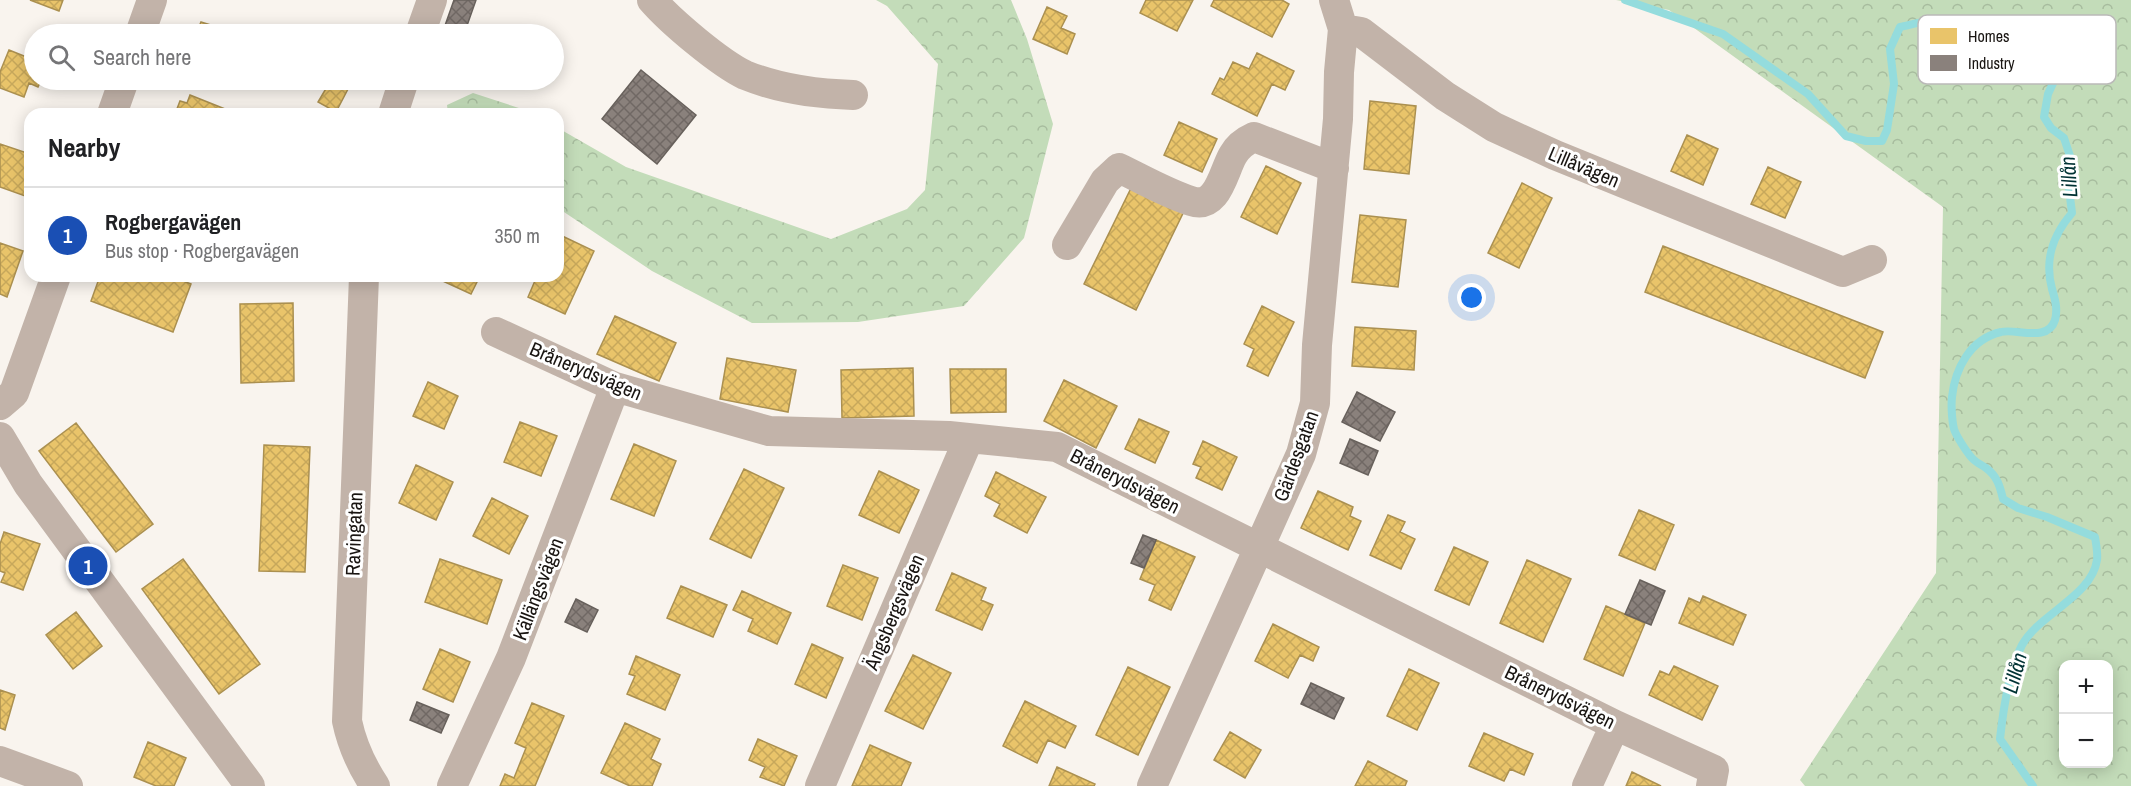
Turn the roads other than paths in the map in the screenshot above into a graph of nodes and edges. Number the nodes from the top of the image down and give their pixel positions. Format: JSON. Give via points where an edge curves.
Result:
{"nodes":[{"id":1,"x":152,"y":0,"type":"edge"},
{"id":2,"x":432,"y":0,"type":"edge"},
{"id":3,"x":652,"y":0,"type":"edge"},
{"id":4,"x":1334,"y":0,"type":"edge"},
{"id":5,"x":144,"y":24,"type":"edge"},
{"id":6,"x":424,"y":24,"type":"edge"},
{"id":7,"x":1343,"y":29,"type":"junction"},
{"id":8,"x":120,"y":90,"type":"edge"},
{"id":9,"x":401,"y":90,"type":"edge"},
{"id":10,"x":853,"y":95,"type":"dead end"},
{"id":11,"x":114,"y":108,"type":"edge"},
{"id":12,"x":395,"y":108,"type":"edge"},
{"id":13,"x":1334,"y":168,"type":"junction"},
{"id":14,"x":1067,"y":245,"type":"dead end"},
{"id":15,"x":1872,"y":260,"type":"dead end"},
{"id":16,"x":54,"y":282,"type":"edge"},
{"id":17,"x":364,"y":282,"type":"edge"},
{"id":18,"x":496,"y":332,"type":"dead end"},
{"id":19,"x":615,"y":387,"type":"junction"},
{"id":20,"x":0,"y":405,"type":"edge"},
{"id":21,"x":0,"y":437,"type":"edge"},
{"id":22,"x":969,"y":438,"type":"junction"},
{"id":23,"x":1259,"y":548,"type":"junction"},
{"id":24,"x":1615,"y":725,"type":"junction"},
{"id":25,"x":0,"y":761,"type":"edge"},
{"id":26,"x":1713,"y":778,"type":"edge"},
{"id":27,"x":63,"y":785,"type":"edge"},
{"id":28,"x":250,"y":786,"type":"edge"},
{"id":29,"x":375,"y":786,"type":"edge"},
{"id":30,"x":452,"y":786,"type":"edge"},
{"id":31,"x":820,"y":786,"type":"edge"},
{"id":32,"x":1152,"y":786,"type":"edge"},
{"id":33,"x":1587,"y":786,"type":"edge"}],
"edges":[{"from":1,"to":5,"type":"street"},
{"from":2,"to":6,"type":"street"},
{"from":3,"to":10,"type":"street","via":[[683,30],[745,74],[815,94]]},
{"from":4,"to":7,"type":"street"},
{"from":7,"to":13,"type":"street","name":"Gärdesgatan"},
{"from":7,"to":15,"type":"street","name":"Lillåvägen","via":[[1361,32],[1445,96],[1494,127],[1555,155],[1842,272]]},
{"from":8,"to":11,"type":"street"},
{"from":9,"to":12,"type":"street"},
{"from":13,"to":14,"type":"street","via":[[1254,137],[1243,142],[1233,154],[1216,194],[1208,201],[1193,202],[1119,168],[1105,181]]},
{"from":13,"to":23,"type":"street","name":"Gärdesgatan","via":[[1315,403],[1301,454]]},
{"from":16,"to":20,"type":"street","via":[[14,393]]},
{"from":17,"to":29,"type":"street","name":"Ravingatan","via":[[347,720],[351,741]]},
{"from":18,"to":19,"type":"street","name":"Brånerydsvägen"},
{"from":19,"to":22,"type":"street","name":"Brånerydsvägen","via":[[769,431]]},
{"from":19,"to":30,"type":"street","name":"Källängsvägen","via":[[511,658]]},
{"from":21,"to":28,"type":"street","via":[[28,484]]},
{"from":22,"to":23,"type":"street","name":"Brånerydsvägen","via":[[1057,447]]},
{"from":22,"to":31,"type":"street","name":"Ängsbergsvägen"},
{"from":23,"to":24,"type":"street","name":"Brånerydsvägen"},
{"from":23,"to":32,"type":"street","name":"Gärdesgatan"},
{"from":24,"to":26,"type":"street","name":"Brånerydsvägen"},
{"from":24,"to":33,"type":"street"},
{"from":25,"to":27,"type":"street"}]}
